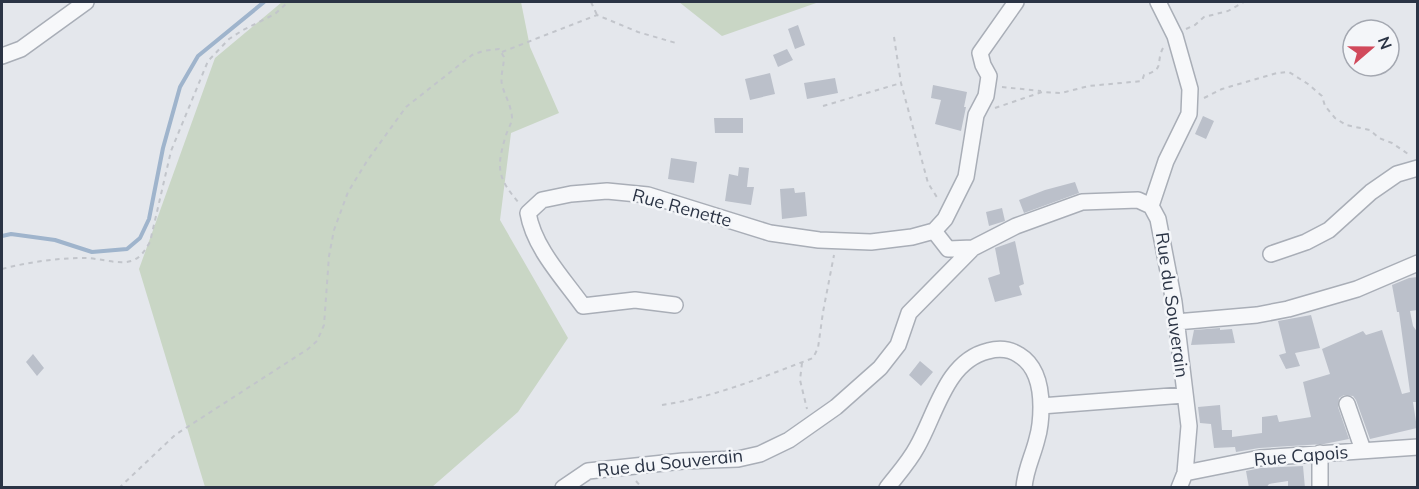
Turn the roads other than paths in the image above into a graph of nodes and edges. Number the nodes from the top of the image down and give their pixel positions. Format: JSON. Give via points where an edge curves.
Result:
{"nodes":[{"id":1,"x":86,"y":2,"type":"edge"},
{"id":2,"x":1016,"y":2,"type":"edge"},
{"id":3,"x":1158,"y":2,"type":"edge"},
{"id":4,"x":2,"y":56,"type":"edge"},
{"id":5,"x":1418,"y":168,"type":"edge"},
{"id":6,"x":1151,"y":206,"type":"junction"},
{"id":7,"x":934,"y":231,"type":"junction"},
{"id":8,"x":973,"y":248,"type":"junction"},
{"id":9,"x":1271,"y":254,"type":"dead end"},
{"id":10,"x":1418,"y":263,"type":"edge"},
{"id":11,"x":675,"y":305,"type":"dead end"},
{"id":12,"x":1176,"y":322,"type":"junction"},
{"id":13,"x":1184,"y":395,"type":"junction"},
{"id":14,"x":1347,"y":404,"type":"dead end"},
{"id":15,"x":1041,"y":406,"type":"junction"},
{"id":16,"x":1418,"y":447,"type":"edge"},
{"id":17,"x":1363,"y":450,"type":"junction"},
{"id":18,"x":1320,"y":453,"type":"junction"},
{"id":19,"x":1185,"y":473,"type":"junction"},
{"id":20,"x":562,"y":488,"type":"edge"},
{"id":21,"x":887,"y":488,"type":"edge"},
{"id":22,"x":1024,"y":488,"type":"edge"},
{"id":23,"x":1179,"y":488,"type":"edge"},
{"id":24,"x":1320,"y":488,"type":"edge"}],
"edges":[{"from":1,"to":4,"type":"street","via":[[21,49]]},
{"from":2,"to":7,"type":"street","via":[[980,53],[989,76],[988,85],[976,116],[966,177]]},
{"from":3,"to":6,"type":"street","via":[[1175,36],[1190,89],[1189,114],[1166,161]]},
{"from":5,"to":9,"type":"street","via":[[1397,174],[1371,192],[1329,230]]},
{"from":6,"to":8,"type":"street","name":"Rue du Souverain","via":[[1138,200],[1082,202],[1016,226]]},
{"from":6,"to":12,"type":"street","name":"Rue du Souverain","via":[[1164,243]]},
{"from":7,"to":8,"type":"street","via":[[948,249]]},
{"from":7,"to":11,"type":"street","name":"Rue Renette","via":[[871,242],[770,233],[648,195],[607,191],[542,200],[528,213],[541,247],[584,306],[634,300]]},
{"from":8,"to":20,"type":"street","name":"Rue du Souverain","via":[[909,313],[898,345],[880,368],[836,407],[789,440],[738,459],[588,471]]},
{"from":10,"to":12,"type":"street","via":[[1357,289],[1288,309]]},
{"from":12,"to":13,"type":"street","name":"Rue du Souverain"},
{"from":13,"to":15,"type":"street"},
{"from":13,"to":19,"type":"street","name":"Rue du Souverain","via":[[1189,426]]},
{"from":14,"to":17,"type":"street"},
{"from":15,"to":21,"type":"street","via":[[1037,376],[1029,363],[1008,350],[981,352],[948,384],[917,447]]},
{"from":15,"to":22,"type":"street","via":[[1038,438]]},
{"from":16,"to":17,"type":"street","name":"Rue Capois"},
{"from":17,"to":18,"type":"street","name":"Rue Capois"},
{"from":18,"to":19,"type":"street","name":"Rue Capois","via":[[1260,458]]},
{"from":18,"to":24,"type":"street"},
{"from":19,"to":23,"type":"street","name":"Rue du Souverain"}]}
